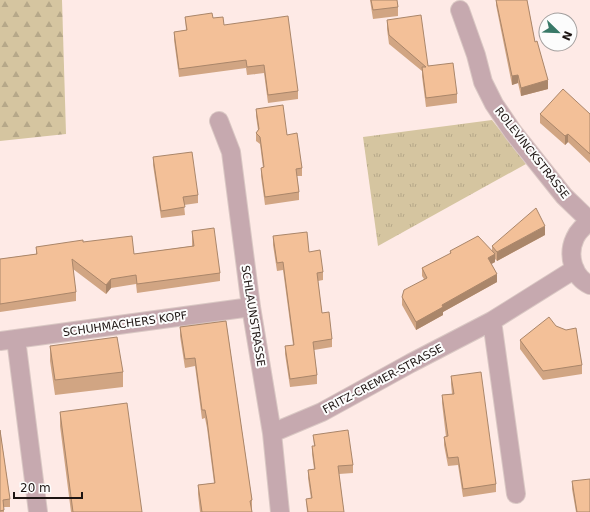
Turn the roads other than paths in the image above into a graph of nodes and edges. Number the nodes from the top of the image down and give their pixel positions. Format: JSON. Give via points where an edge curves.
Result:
{"nodes":[{"id":1,"x":460,"y":10,"type":"dead end"},
{"id":2,"x":219,"y":121,"type":"dead end"},
{"id":3,"x":590,"y":221,"type":"edge"},
{"id":4,"x":575,"y":270,"type":"junction"},
{"id":5,"x":590,"y":285,"type":"edge"},
{"id":6,"x":251,"y":307,"type":"junction"},
{"id":7,"x":492,"y":321,"type":"junction"},
{"id":8,"x":8,"y":340,"type":"edge"},
{"id":9,"x":272,"y":433,"type":"junction"},
{"id":10,"x":516,"y":494,"type":"dead end"},
{"id":11,"x":38,"y":512,"type":"edge"},
{"id":12,"x":280,"y":512,"type":"edge"}],
"edges":[{"from":1,"to":3,"type":"street","name":"ROLEVINCKSTRASSE","via":[[483,82],[494,104],[564,196]]},
{"from":2,"to":6,"type":"street","name":"SCHLAUNSTRASSE","via":[[231,152]]},
{"from":3,"to":4,"type":"street","via":[[581,228],[573,243],[571,259]]},
{"from":4,"to":5,"type":"street"},
{"from":4,"to":7,"type":"street","name":"FRITZ-CREMER-STRASSE"},
{"from":6,"to":8,"type":"street","name":"SCHUHMACHERS KOPF"},
{"from":6,"to":9,"type":"street","name":"SCHLAUNSTRASSE"},
{"from":7,"to":9,"type":"street","name":"FRITZ-CREMER-STRASSE","via":[[322,412]]},
{"from":7,"to":10,"type":"street"},
{"from":8,"to":11,"type":"street"},
{"from":9,"to":12,"type":"street","name":"SCHLAUNSTRASSE"}]}
